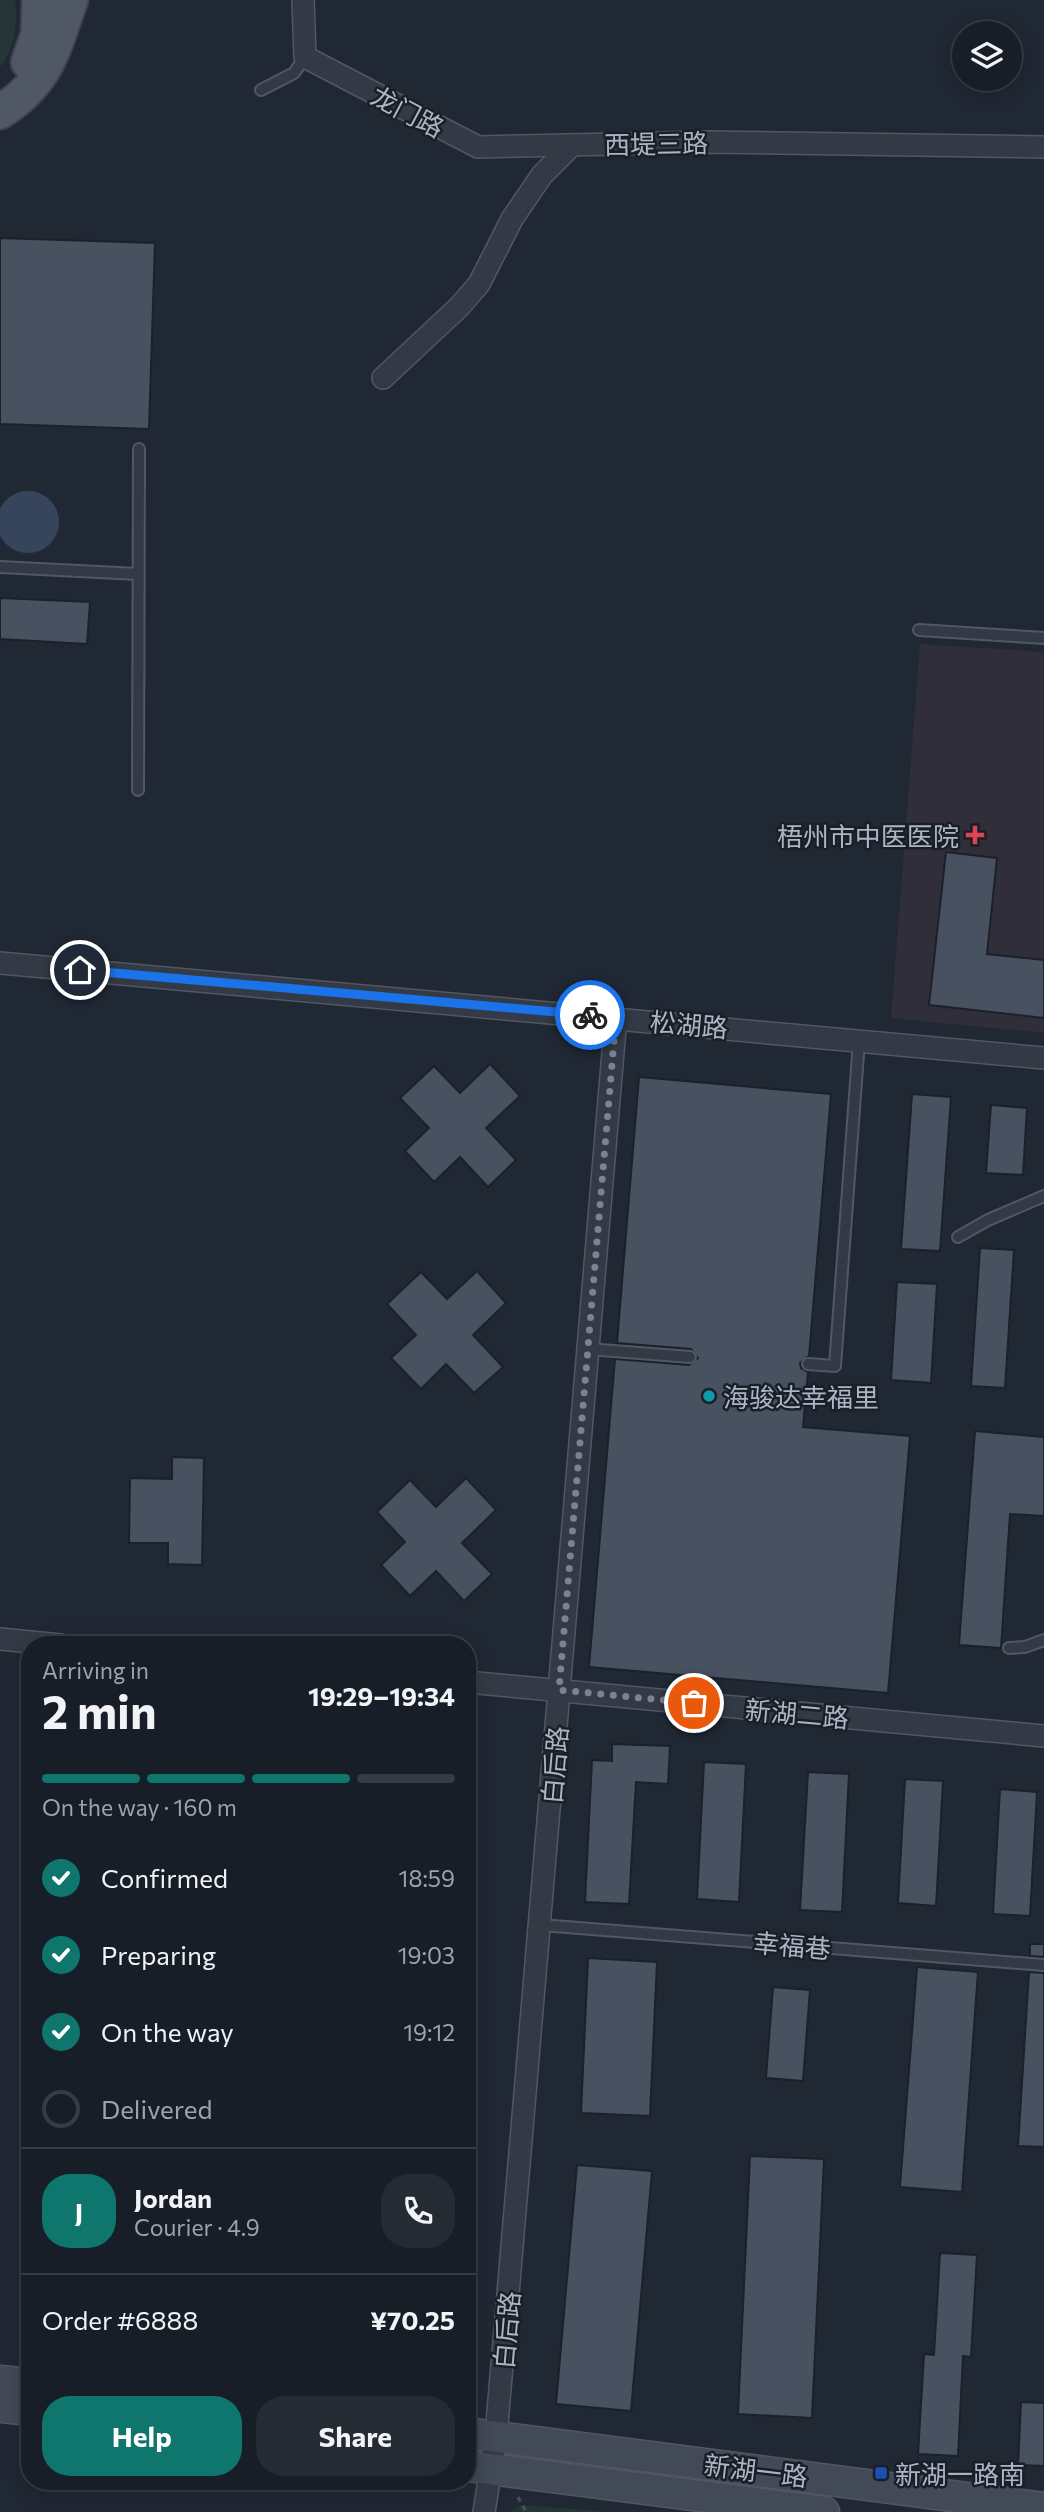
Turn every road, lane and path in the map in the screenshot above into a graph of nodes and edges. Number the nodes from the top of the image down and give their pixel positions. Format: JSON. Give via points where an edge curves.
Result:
{"nodes":[{"id":1,"x":39,"y":0,"type":"edge"},
{"id":2,"x":71,"y":0,"type":"edge"},
{"id":3,"x":303,"y":0,"type":"edge"},
{"id":4,"x":305,"y":57,"type":"junction"},
{"id":5,"x":0,"y":89,"type":"edge"},
{"id":6,"x":261,"y":90,"type":"dead end"},
{"id":7,"x":0,"y":112,"type":"edge"},
{"id":8,"x":572,"y":145,"type":"junction"},
{"id":9,"x":1044,"y":148,"type":"edge"},
{"id":10,"x":383,"y":378,"type":"dead end"},
{"id":11,"x":139,"y":449,"type":"dead end"},
{"id":12,"x":0,"y":567,"type":"edge"},
{"id":13,"x":138,"y":574,"type":"junction"},
{"id":14,"x":919,"y":630,"type":"dead end"},
{"id":15,"x":1044,"y":638,"type":"edge"},
{"id":16,"x":138,"y":790,"type":"dead end"},
{"id":17,"x":0,"y":963,"type":"edge"},
{"id":18,"x":616,"y":1017,"type":"junction"},
{"id":19,"x":859,"y":1041,"type":"junction"},
{"id":20,"x":1044,"y":1058,"type":"edge"},
{"id":21,"x":1044,"y":1196,"type":"edge"},
{"id":22,"x":958,"y":1237,"type":"dead end"},
{"id":23,"x":588,"y":1349,"type":"junction"},
{"id":24,"x":690,"y":1357,"type":"dead end"},
{"id":25,"x":808,"y":1364,"type":"dead end"},
{"id":26,"x":0,"y":1639,"type":"edge"},
{"id":27,"x":1044,"y":1640,"type":"edge"},
{"id":28,"x":21,"y":1641,"type":"edge"},
{"id":29,"x":1009,"y":1648,"type":"dead end"},
{"id":30,"x":476,"y":1683,"type":"edge"},
{"id":31,"x":559,"y":1690,"type":"junction"},
{"id":32,"x":1044,"y":1736,"type":"edge"},
{"id":33,"x":541,"y":1925,"type":"junction"},
{"id":34,"x":1044,"y":1965,"type":"edge"},
{"id":35,"x":0,"y":2381,"type":"edge"},
{"id":36,"x":21,"y":2383,"type":"edge"},
{"id":37,"x":0,"y":2407,"type":"edge"},
{"id":38,"x":21,"y":2409,"type":"edge"},
{"id":39,"x":476,"y":2434,"type":"edge"},
{"id":40,"x":496,"y":2436,"type":"junction"},
{"id":41,"x":479,"y":2468,"type":"edge"},
{"id":42,"x":1044,"y":2508,"type":"edge"},
{"id":43,"x":484,"y":2512,"type":"edge"},
{"id":44,"x":824,"y":2512,"type":"edge"}],
"edges":[{"from":1,"to":5,"type":"main road","via":[[38,34],[27,65]]},
{"from":2,"to":7,"type":"main road","via":[[45,72],[29,92]]},
{"from":3,"to":4,"type":"street"},
{"from":4,"to":6,"type":"lane","via":[[294,73]]},
{"from":4,"to":8,"type":"street","name":"龙门路","via":[[478,148]]},
{"from":8,"to":9,"type":"street","name":"西堤三路","via":[[708,142]]},
{"from":8,"to":10,"type":"street","name":"西堤三路","via":[[542,175],[512,219],[480,284]]},
{"from":11,"to":13,"type":"lane"},
{"from":12,"to":13,"type":"lane"},
{"from":13,"to":16,"type":"lane"},
{"from":14,"to":15,"type":"lane"},
{"from":17,"to":18,"type":"street","name":"松湖路"},
{"from":18,"to":19,"type":"street","name":"松湖路"},
{"from":18,"to":23,"type":"street","name":"白后路"},
{"from":19,"to":20,"type":"street","name":"松湖路"},
{"from":19,"to":25,"type":"lane","via":[[835,1366]]},
{"from":21,"to":22,"type":"lane"},
{"from":23,"to":24,"type":"lane"},
{"from":23,"to":31,"type":"street","name":"白后路"},
{"from":26,"to":28,"type":"street"},
{"from":27,"to":29,"type":"lane"},
{"from":30,"to":31,"type":"street","name":"新湖二路"},
{"from":31,"to":32,"type":"street","name":"新湖二路"},
{"from":31,"to":33,"type":"street","name":"白后路"},
{"from":33,"to":34,"type":"lane","name":"幸福巷"},
{"from":33,"to":40,"type":"street","name":"白后路"},
{"from":35,"to":36,"type":"street"},
{"from":37,"to":38,"type":"street"},
{"from":39,"to":40,"type":"street","name":"新湖一路"},
{"from":40,"to":41,"type":"street","name":"白后路"},
{"from":40,"to":42,"type":"street","name":"新湖一路"},
{"from":41,"to":43,"type":"street","name":"白后路"},
{"from":41,"to":44,"type":"street","name":"新湖一路"}]}
